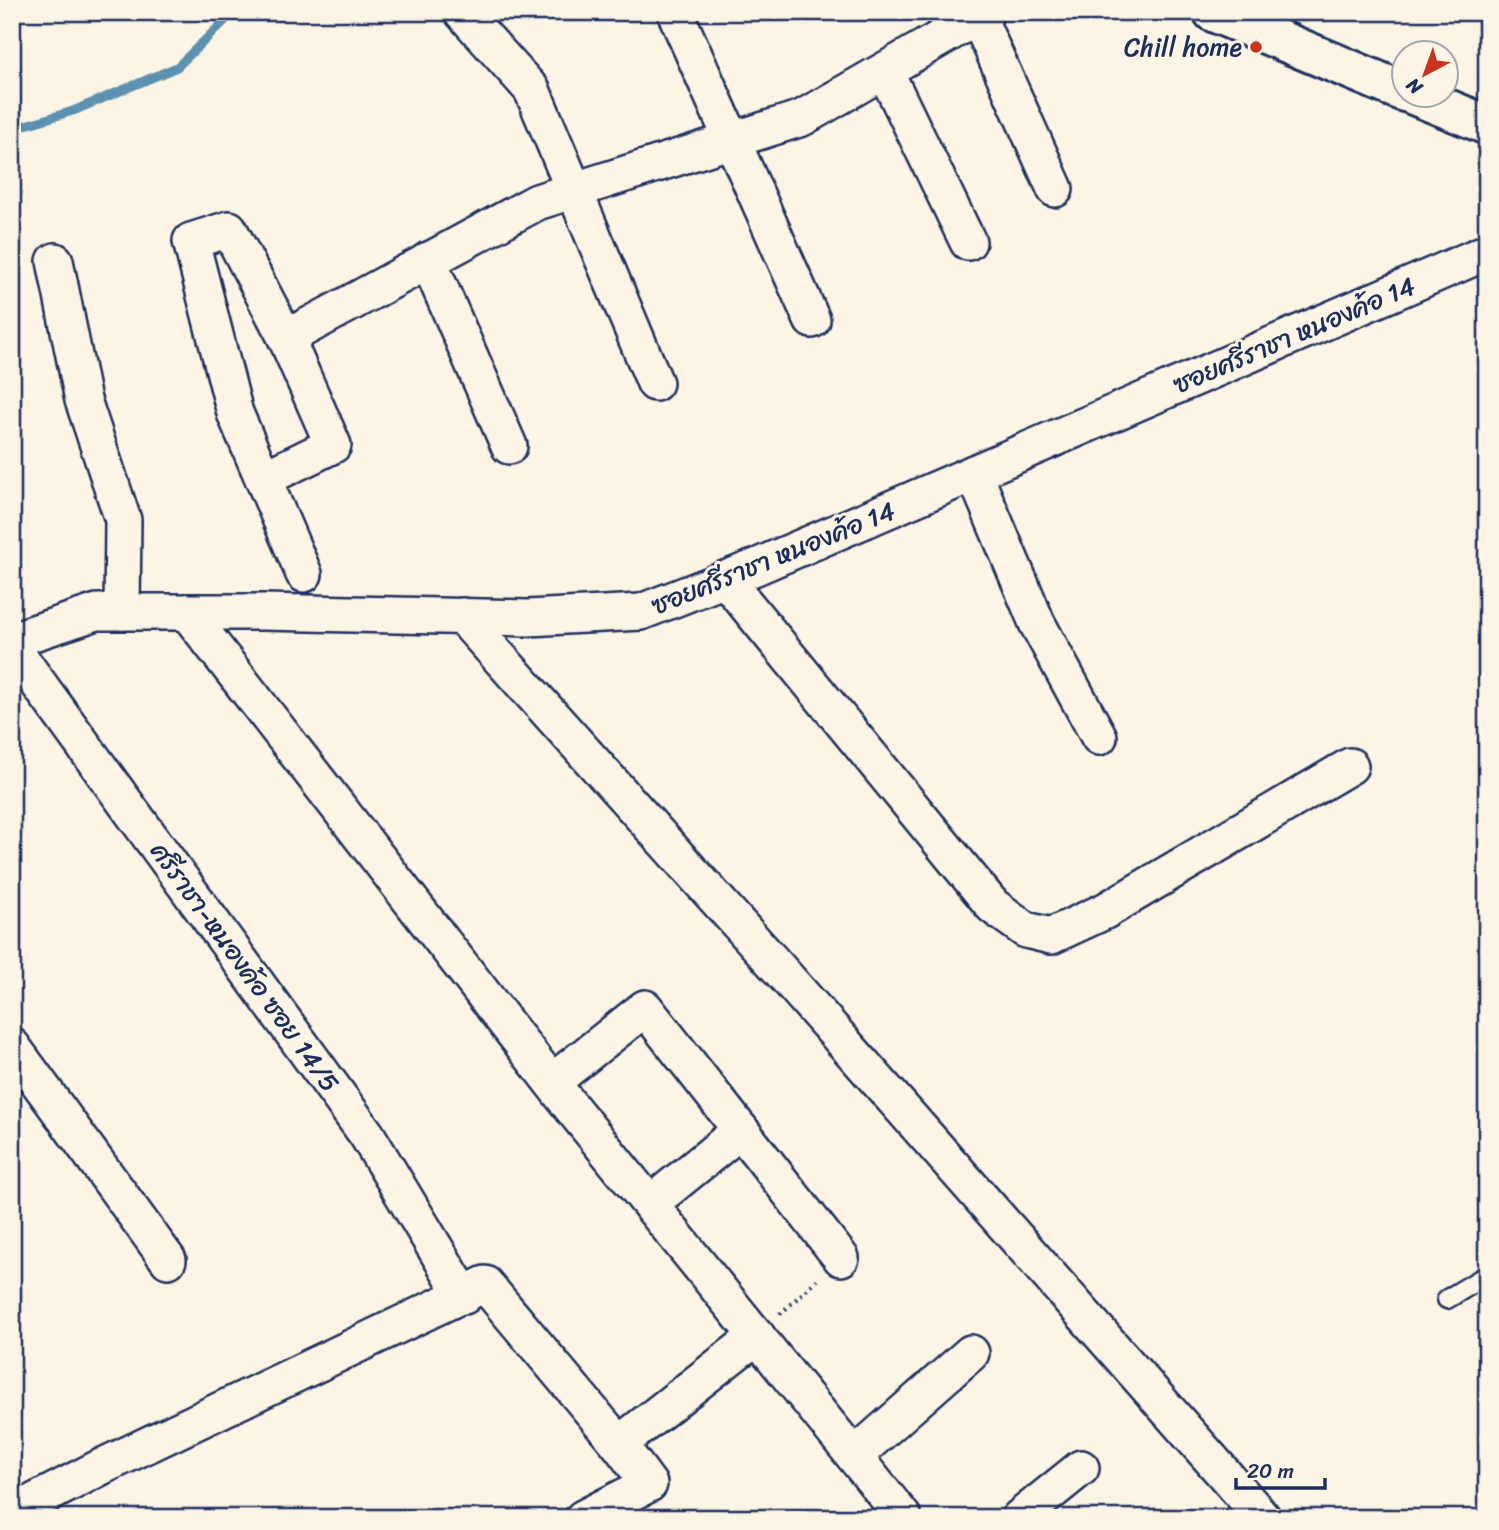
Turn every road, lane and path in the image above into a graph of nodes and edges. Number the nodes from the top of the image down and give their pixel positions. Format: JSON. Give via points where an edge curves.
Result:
{"nodes":[{"id":1,"x":462,"y":12,"type":"edge"},
{"id":2,"x":675,"y":12,"type":"edge"},
{"id":3,"x":1213,"y":12,"type":"edge"},
{"id":4,"x":982,"y":15,"type":"edge"},
{"id":5,"x":1262,"y":22,"type":"edge"},
{"id":6,"x":885,"y":71,"type":"junction"},
{"id":7,"x":1390,"y":85,"type":"edge"},
{"id":8,"x":1445,"y":108,"type":"edge"},
{"id":9,"x":1487,"y":125,"type":"edge"},
{"id":10,"x":733,"y":140,"type":"junction"},
{"id":11,"x":1055,"y":189,"type":"dead end"},
{"id":12,"x":575,"y":190,"type":"junction"},
{"id":13,"x":968,"y":242,"type":"dead end"},
{"id":14,"x":1487,"y":252,"type":"edge"},
{"id":15,"x":428,"y":260,"type":"junction"},
{"id":16,"x":55,"y":261,"type":"dead end"},
{"id":17,"x":812,"y":320,"type":"dead end"},
{"id":18,"x":285,"y":338,"type":"junction"},
{"id":19,"x":655,"y":383,"type":"dead end"},
{"id":20,"x":509,"y":446,"type":"dead end"},
{"id":21,"x":974,"y":473,"type":"junction"},
{"id":22,"x":263,"y":479,"type":"junction"},
{"id":23,"x":304,"y":574,"type":"dead end"},
{"id":24,"x":725,"y":579,"type":"junction"},
{"id":25,"x":122,"y":612,"type":"junction"},
{"id":26,"x":187,"y":612,"type":"junction"},
{"id":27,"x":462,"y":617,"type":"junction"},
{"id":28,"x":12,"y":640,"type":"edge"},
{"id":29,"x":12,"y":647,"type":"edge"},
{"id":30,"x":1099,"y":737,"type":"dead end"},
{"id":31,"x":1350,"y":766,"type":"dead end"},
{"id":32,"x":12,"y":1046,"type":"edge"},
{"id":33,"x":552,"y":1082,"type":"junction"},
{"id":34,"x":741,"y":1130,"type":"junction"},
{"id":35,"x":650,"y":1204,"type":"junction"},
{"id":36,"x":841,"y":1258,"type":"joint"},
{"id":37,"x":168,"y":1259,"type":"dead end"},
{"id":38,"x":1487,"y":1275,"type":"edge"},
{"id":39,"x":464,"y":1296,"type":"junction"},
{"id":40,"x":1447,"y":1299,"type":"dead end"},
{"id":41,"x":757,"y":1336,"type":"junction"},
{"id":42,"x":971,"y":1353,"type":"dead end"},
{"id":43,"x":619,"y":1444,"type":"junction"},
{"id":44,"x":854,"y":1456,"type":"junction"},
{"id":45,"x":1081,"y":1468,"type":"dead end"},
{"id":46,"x":12,"y":1513,"type":"edge"},
{"id":47,"x":583,"y":1518,"type":"edge"},
{"id":48,"x":904,"y":1518,"type":"edge"},
{"id":49,"x":1019,"y":1518,"type":"edge"},
{"id":50,"x":1263,"y":1518,"type":"edge"}],
"edges":[{"from":1,"to":12,"type":"street","via":[[532,90]]},
{"from":2,"to":10,"type":"street"},
{"from":3,"to":5,"type":"main road"},
{"from":4,"to":6,"type":"street"},
{"from":4,"to":11,"type":"street"},
{"from":5,"to":7,"type":"main road"},
{"from":6,"to":10,"type":"street","via":[[802,118]]},
{"from":6,"to":13,"type":"street"},
{"from":8,"to":9,"type":"main road"},
{"from":10,"to":12,"type":"street"},
{"from":10,"to":17,"type":"street"},
{"from":12,"to":15,"type":"street","via":[[537,202]]},
{"from":12,"to":19,"type":"street"},
{"from":14,"to":21,"type":"street","name":"ซอยศรีราชา หนองค้อ 14"},
{"from":15,"to":18,"type":"street"},
{"from":15,"to":20,"type":"street"},
{"from":16,"to":25,"type":"street","via":[[83,400],[123,520]]},
{"from":18,"to":22,"type":"street","via":[[333,444]]},
{"from":18,"to":22,"type":"street","via":[[229,229],[191,241],[235,412]]},
{"from":21,"to":24,"type":"street","name":"ซอยศรีราชา หนองค้อ 14"},
{"from":21,"to":30,"type":"street","via":[[1037,624]]},
{"from":22,"to":23,"type":"street"},
{"from":24,"to":27,"type":"street","name":"ซอยศรีราชา หนองค้อ 14","via":[[640,612]]},
{"from":24,"to":31,"type":"street","via":[[993,906],[1026,930],[1051,936],[1105,911]]},
{"from":25,"to":26,"type":"street","name":"ซอยศรีราชา หนองค้อ 14"},
{"from":25,"to":28,"type":"street","name":"ซอยศรีราชา หนองค้อ 14","via":[[97,612]]},
{"from":26,"to":27,"type":"street","name":"ซอยศรีราชา หนองค้อ 14"},
{"from":26,"to":33,"type":"street"},
{"from":27,"to":50,"type":"street"},
{"from":29,"to":39,"type":"street","name":"ศรีราชา-หนองค้อ ซอย 14/5","via":[[367,1135]]},
{"from":32,"to":37,"type":"street"},
{"from":33,"to":34,"type":"street","via":[[645,1008]]},
{"from":33,"to":35,"type":"street"},
{"from":34,"to":35,"type":"street"},
{"from":34,"to":36,"type":"street"},
{"from":35,"to":41,"type":"street"},
{"from":36,"to":41,"type":"path"},
{"from":38,"to":40,"type":"lane"},
{"from":39,"to":43,"type":"street","via":[[485,1284]]},
{"from":39,"to":46,"type":"street"},
{"from":41,"to":43,"type":"street"},
{"from":41,"to":44,"type":"street"},
{"from":42,"to":44,"type":"street"},
{"from":43,"to":47,"type":"street","via":[[649,1484]]},
{"from":44,"to":48,"type":"street"},
{"from":45,"to":49,"type":"street"}]}
